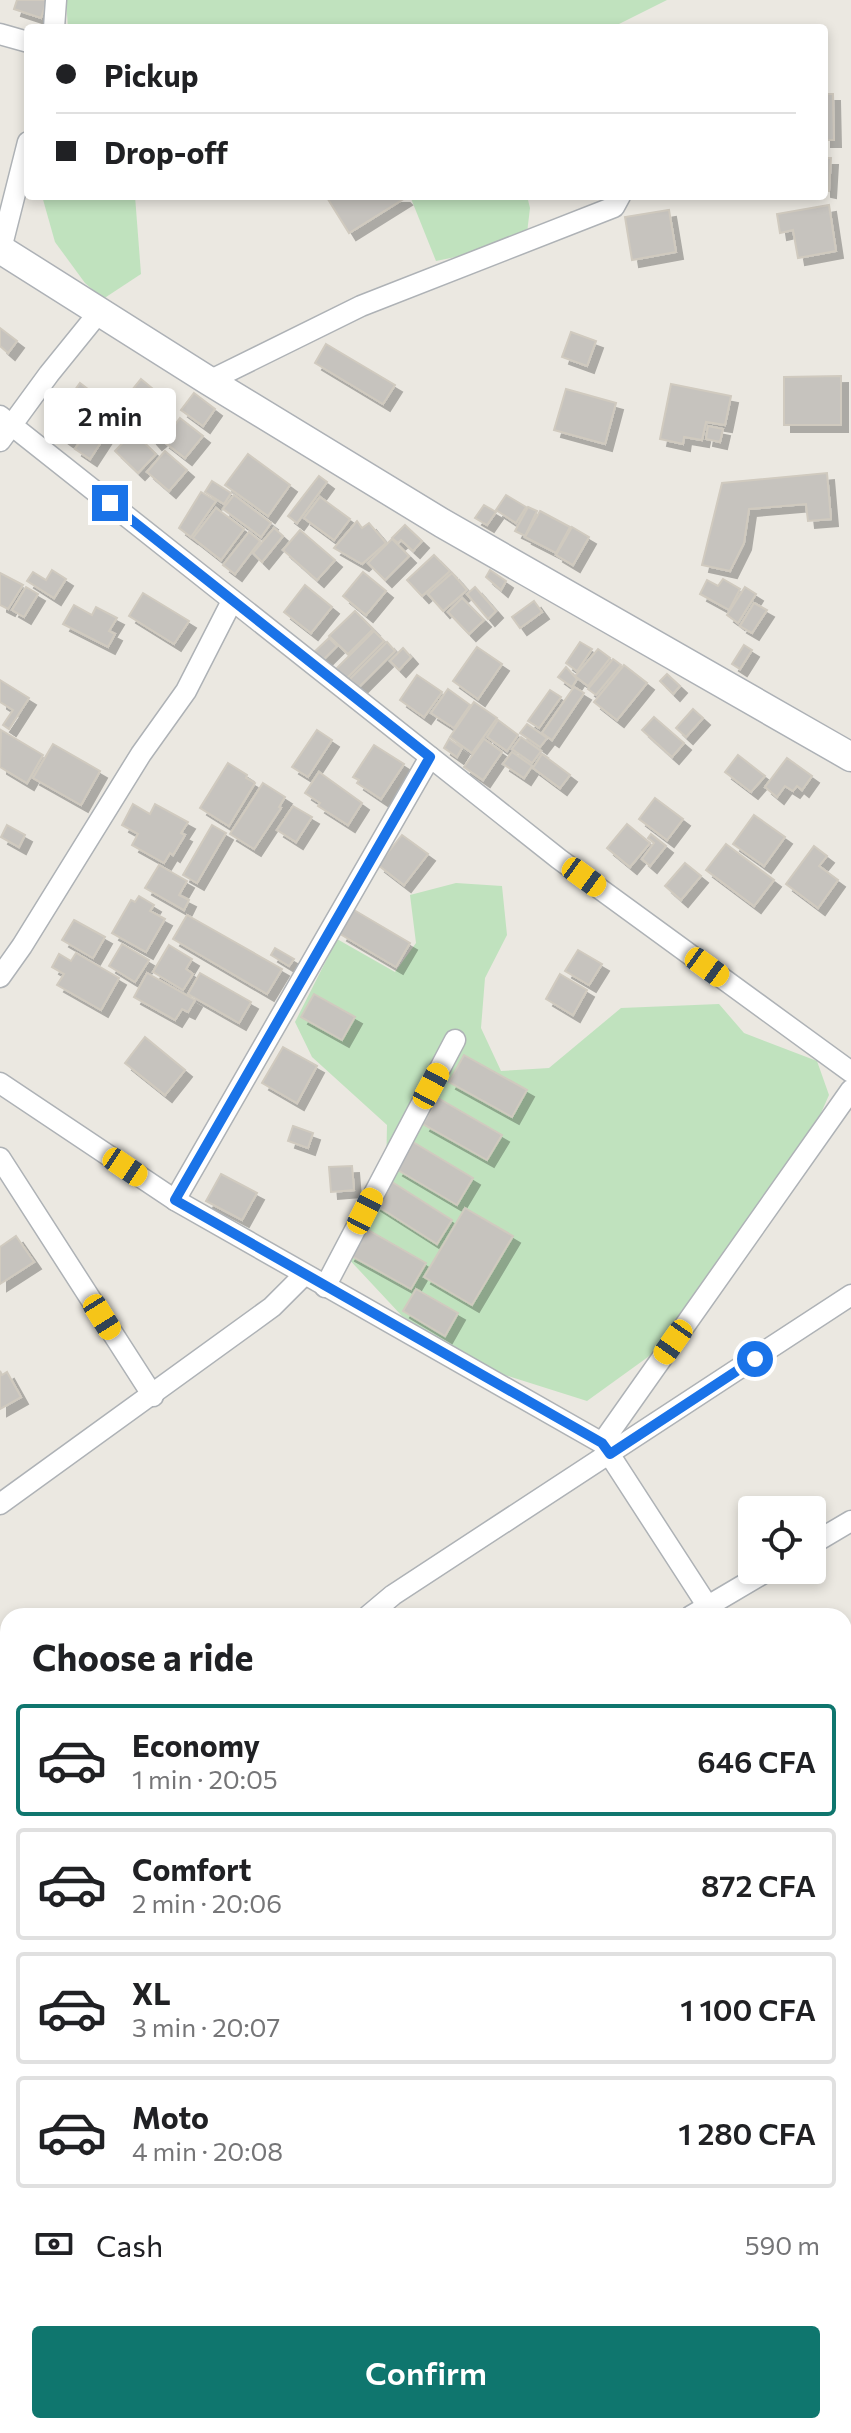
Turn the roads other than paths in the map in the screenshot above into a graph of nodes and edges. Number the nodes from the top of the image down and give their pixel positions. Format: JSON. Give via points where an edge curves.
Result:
{"nodes":[{"id":1,"x":56,"y":0,"type":"edge"},
{"id":2,"x":54,"y":24,"type":"edge"},
{"id":3,"x":0,"y":34,"type":"edge"},
{"id":4,"x":24,"y":41,"type":"edge"},
{"id":5,"x":24,"y":158,"type":"edge"},
{"id":6,"x":618,"y":200,"type":"edge"},
{"id":7,"x":1,"y":249,"type":"edge"},
{"id":8,"x":100,"y":311,"type":"junction"},
{"id":9,"x":209,"y":381,"type":"junction"},
{"id":10,"x":4,"y":427,"type":"edge"},
{"id":11,"x":232,"y":601,"type":"junction"},
{"id":12,"x":430,"y":757,"type":"junction"},
{"id":13,"x":851,"y":757,"type":"edge"},
{"id":14,"x":0,"y":977,"type":"edge"},
{"id":15,"x":455,"y":1040,"type":"dead end"},
{"id":16,"x":851,"y":1072,"type":"edge"},
{"id":17,"x":0,"y":1083,"type":"edge"},
{"id":18,"x":851,"y":1090,"type":"edge"},
{"id":19,"x":0,"y":1158,"type":"edge"},
{"id":20,"x":175,"y":1200,"type":"junction"},
{"id":21,"x":304,"y":1275,"type":"junction"},
{"id":22,"x":325,"y":1287,"type":"junction"},
{"id":23,"x":851,"y":1295,"type":"edge"},
{"id":24,"x":153,"y":1396,"type":"junction"},
{"id":25,"x":606,"y":1448,"type":"junction"},
{"id":26,"x":0,"y":1504,"type":"edge"},
{"id":27,"x":851,"y":1521,"type":"edge"},
{"id":28,"x":826,"y":1536,"type":"edge"},
{"id":29,"x":748,"y":1584,"type":"edge"},
{"id":30,"x":378,"y":1608,"type":"edge"},
{"id":31,"x":702,"y":1608,"type":"edge"},
{"id":32,"x":712,"y":1608,"type":"edge"}],
"edges":[{"from":1,"to":2,"type":"street"},
{"from":3,"to":4,"type":"street"},
{"from":5,"to":7,"type":"street"},
{"from":6,"to":9,"type":"street","via":[[614,207],[361,306]]},
{"from":7,"to":8,"type":"main road"},
{"from":8,"to":9,"type":"main road"},
{"from":8,"to":10,"type":"street"},
{"from":9,"to":13,"type":"main road","via":[[442,523]]},
{"from":10,"to":11,"type":"street"},
{"from":11,"to":12,"type":"street"},
{"from":11,"to":14,"type":"street","via":[[186,691]]},
{"from":12,"to":16,"type":"street","via":[[559,859]]},
{"from":12,"to":20,"type":"street"},
{"from":15,"to":22,"type":"street"},
{"from":17,"to":20,"type":"street"},
{"from":18,"to":25,"type":"street"},
{"from":19,"to":24,"type":"street"},
{"from":20,"to":21,"type":"street"},
{"from":21,"to":22,"type":"street"},
{"from":21,"to":24,"type":"street","via":[[272,1307]]},
{"from":22,"to":25,"type":"street"},
{"from":23,"to":25,"type":"street"},
{"from":24,"to":26,"type":"street"},
{"from":25,"to":30,"type":"street"},
{"from":25,"to":31,"type":"street"},
{"from":27,"to":28,"type":"street"},
{"from":29,"to":32,"type":"street"}]}
